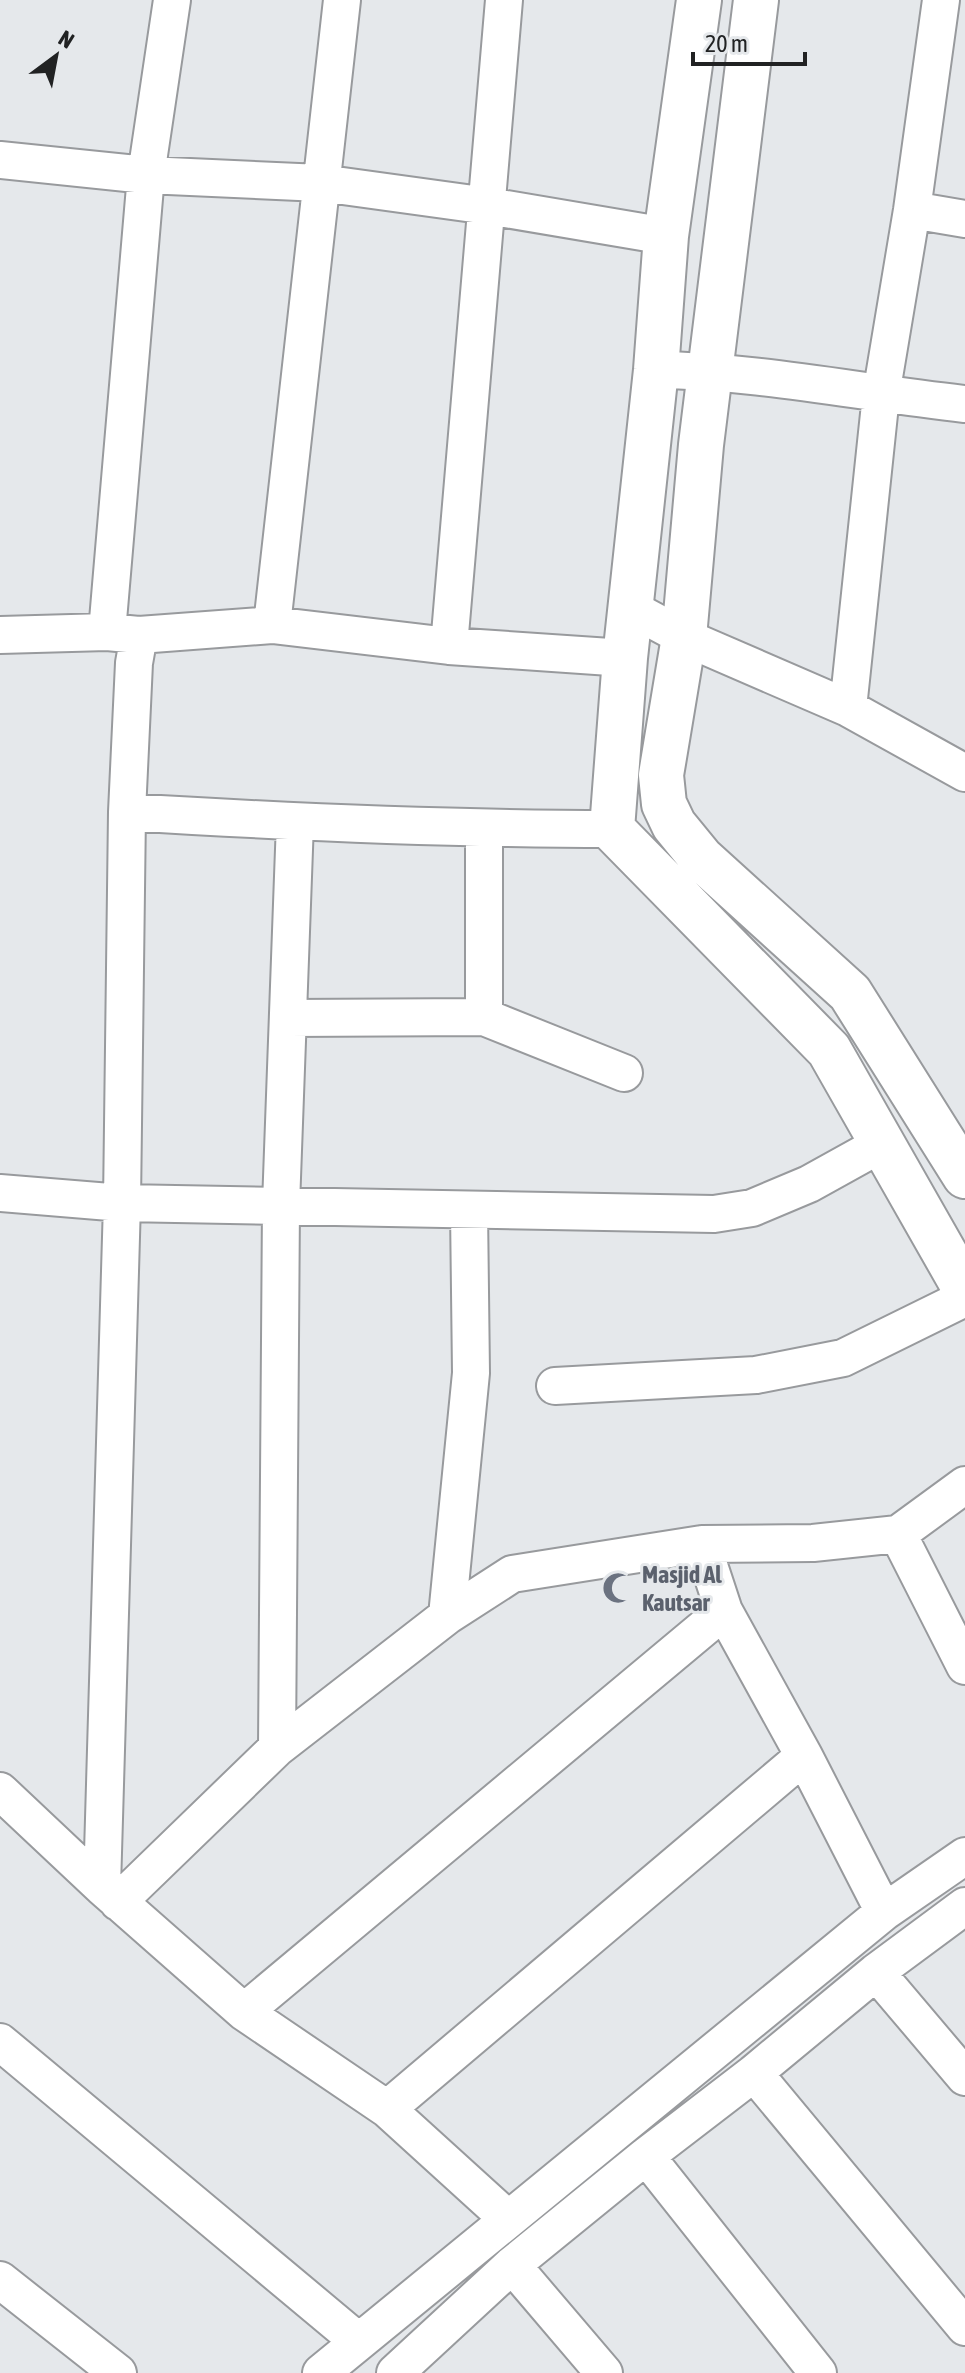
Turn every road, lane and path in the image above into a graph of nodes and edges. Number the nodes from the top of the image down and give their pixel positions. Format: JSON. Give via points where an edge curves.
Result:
{"nodes":[{"id":1,"x":172,"y":0,"type":"edge"},
{"id":2,"x":342,"y":0,"type":"edge"},
{"id":3,"x":504,"y":0,"type":"edge"},
{"id":4,"x":699,"y":0,"type":"edge"},
{"id":5,"x":756,"y":0,"type":"edge"},
{"id":6,"x":948,"y":16,"type":"edge"},
{"id":7,"x":0,"y":160,"type":"edge"},
{"id":8,"x":146,"y":175,"type":"junction"},
{"id":9,"x":321,"y":183,"type":"junction"},
{"id":10,"x":488,"y":206,"type":"junction"},
{"id":11,"x":912,"y":210,"type":"junction"},
{"id":12,"x":965,"y":219,"type":"edge"},
{"id":13,"x":666,"y":236,"type":"junction"},
{"id":14,"x":656,"y":370,"type":"junction"},
{"id":15,"x":711,"y":371,"type":"junction"},
{"id":16,"x":881,"y":395,"type":"junction"},
{"id":17,"x":965,"y":404,"type":"edge"},
{"id":18,"x":630,"y":608,"type":"junction"},
{"id":19,"x":272,"y":625,"type":"junction"},
{"id":20,"x":123,"y":634,"type":"junction"},
{"id":21,"x":0,"y":635,"type":"edge"},
{"id":22,"x":684,"y":637,"type":"junction"},
{"id":23,"x":449,"y":646,"type":"junction"},
{"id":24,"x":625,"y":658,"type":"junction"},
{"id":25,"x":848,"y":708,"type":"junction"},
{"id":26,"x":621,"y":710,"type":"junction"},
{"id":27,"x":670,"y":714,"type":"junction"},
{"id":28,"x":965,"y":773,"type":"edge"},
{"id":29,"x":127,"y":812,"type":"junction"},
{"id":30,"x":295,"y":822,"type":"junction"},
{"id":31,"x":484,"y":829,"type":"junction"},
{"id":32,"x":612,"y":829,"type":"junction"},
{"id":33,"x":484,"y":1017,"type":"junction"},
{"id":34,"x":288,"y":1018,"type":"junction"},
{"id":35,"x":624,"y":1073,"type":"dead end"},
{"id":36,"x":883,"y":1143,"type":"junction"},
{"id":37,"x":965,"y":1176,"type":"edge"},
{"id":38,"x":0,"y":1193,"type":"edge"},
{"id":39,"x":122,"y":1203,"type":"junction"},
{"id":40,"x":281,"y":1205,"type":"junction"},
{"id":41,"x":469,"y":1210,"type":"junction"},
{"id":42,"x":965,"y":1289,"type":"edge"},
{"id":43,"x":965,"y":1298,"type":"edge"},
{"id":44,"x":555,"y":1386,"type":"dead end"},
{"id":45,"x":965,"y":1485,"type":"edge"},
{"id":46,"x":898,"y":1534,"type":"junction"},
{"id":47,"x":702,"y":1544,"type":"junction"},
{"id":48,"x":724,"y":1611,"type":"junction"},
{"id":49,"x":447,"y":1616,"type":"junction"},
{"id":50,"x":965,"y":1666,"type":"edge"},
{"id":51,"x":277,"y":1748,"type":"junction"},
{"id":52,"x":804,"y":1756,"type":"junction"},
{"id":53,"x":0,"y":1791,"type":"edge"},
{"id":54,"x":965,"y":1856,"type":"edge"},
{"id":55,"x":110,"y":1894,"type":"junction"},
{"id":56,"x":965,"y":1906,"type":"edge"},
{"id":57,"x":884,"y":1912,"type":"junction"},
{"id":58,"x":876,"y":1972,"type":"junction"},
{"id":59,"x":244,"y":2012,"type":"junction"},
{"id":60,"x":0,"y":2042,"type":"edge"},
{"id":61,"x":754,"y":2073,"type":"junction"},
{"id":62,"x":965,"y":2077,"type":"edge"},
{"id":63,"x":387,"y":2109,"type":"junction"},
{"id":64,"x":646,"y":2156,"type":"junction"},
{"id":65,"x":508,"y":2219,"type":"junction"},
{"id":66,"x":512,"y":2265,"type":"junction"},
{"id":67,"x":0,"y":2280,"type":"edge"},
{"id":68,"x":965,"y":2327,"type":"edge"},
{"id":69,"x":358,"y":2341,"type":"junction"},
{"id":70,"x":408,"y":2369,"type":"edge"},
{"id":71,"x":118,"y":2373,"type":"edge"},
{"id":72,"x":321,"y":2373,"type":"edge"},
{"id":73,"x":604,"y":2373,"type":"edge"},
{"id":74,"x":818,"y":2373,"type":"edge"}],
"edges":[{"from":1,"to":8,"type":"street"},
{"from":2,"to":9,"type":"street"},
{"from":3,"to":10,"type":"street"},
{"from":4,"to":13,"type":"street"},
{"from":5,"to":15,"type":"street"},
{"from":6,"to":11,"type":"street"},
{"from":7,"to":8,"type":"street"},
{"from":8,"to":9,"type":"street"},
{"from":8,"to":20,"type":"street"},
{"from":9,"to":10,"type":"street"},
{"from":9,"to":19,"type":"street"},
{"from":10,"to":13,"type":"street"},
{"from":10,"to":23,"type":"street"},
{"from":11,"to":12,"type":"street"},
{"from":11,"to":16,"type":"street"},
{"from":13,"to":14,"type":"street"},
{"from":14,"to":15,"type":"street"},
{"from":14,"to":18,"type":"street"},
{"from":15,"to":16,"type":"street"},
{"from":15,"to":22,"type":"street"},
{"from":16,"to":17,"type":"street"},
{"from":16,"to":25,"type":"street"},
{"from":18,"to":22,"type":"street"},
{"from":18,"to":24,"type":"street"},
{"from":19,"to":20,"type":"street"},
{"from":19,"to":23,"type":"street"},
{"from":20,"to":21,"type":"street"},
{"from":20,"to":29,"type":"street","via":[[134,663]]},
{"from":22,"to":25,"type":"street"},
{"from":22,"to":27,"type":"street"},
{"from":23,"to":24,"type":"street"},
{"from":24,"to":26,"type":"street"},
{"from":25,"to":28,"type":"street"},
{"from":26,"to":27,"type":"street"},
{"from":26,"to":32,"type":"street"},
{"from":27,"to":37,"type":"street","via":[[661,775],[664,804],[674,825],[701,858],[850,993]]},
{"from":29,"to":30,"type":"street"},
{"from":29,"to":39,"type":"street"},
{"from":30,"to":31,"type":"street"},
{"from":30,"to":34,"type":"street"},
{"from":31,"to":32,"type":"street"},
{"from":31,"to":33,"type":"street"},
{"from":32,"to":36,"type":"street","via":[[829,1050]]},
{"from":33,"to":34,"type":"street"},
{"from":33,"to":35,"type":"street"},
{"from":34,"to":40,"type":"street"},
{"from":36,"to":41,"type":"street","via":[[752,1208],[714,1214]]},
{"from":36,"to":42,"type":"street"},
{"from":38,"to":39,"type":"street"},
{"from":39,"to":40,"type":"street"},
{"from":39,"to":55,"type":"street"},
{"from":40,"to":41,"type":"street"},
{"from":40,"to":51,"type":"street"},
{"from":41,"to":49,"type":"street","via":[[471,1373]]},
{"from":43,"to":44,"type":"street","via":[[843,1358],[756,1375]]},
{"from":45,"to":46,"type":"street"},
{"from":46,"to":47,"type":"street","via":[[813,1543]]},
{"from":46,"to":50,"type":"street"},
{"from":47,"to":48,"type":"street"},
{"from":47,"to":49,"type":"street","via":[[512,1574]]},
{"from":48,"to":52,"type":"street"},
{"from":48,"to":59,"type":"street"},
{"from":49,"to":51,"type":"street"},
{"from":51,"to":55,"type":"street"},
{"from":52,"to":57,"type":"street"},
{"from":52,"to":63,"type":"street"},
{"from":53,"to":55,"type":"street"},
{"from":54,"to":57,"type":"street"},
{"from":55,"to":59,"type":"street"},
{"from":56,"to":58,"type":"street"},
{"from":57,"to":65,"type":"street"},
{"from":58,"to":61,"type":"street"},
{"from":58,"to":62,"type":"street"},
{"from":59,"to":63,"type":"street"},
{"from":60,"to":69,"type":"street"},
{"from":61,"to":64,"type":"street"},
{"from":61,"to":68,"type":"street"},
{"from":63,"to":65,"type":"street"},
{"from":64,"to":66,"type":"street"},
{"from":64,"to":74,"type":"street"},
{"from":65,"to":69,"type":"street"},
{"from":66,"to":70,"type":"street"},
{"from":66,"to":73,"type":"street"},
{"from":67,"to":71,"type":"street"},
{"from":69,"to":72,"type":"street"}]}
